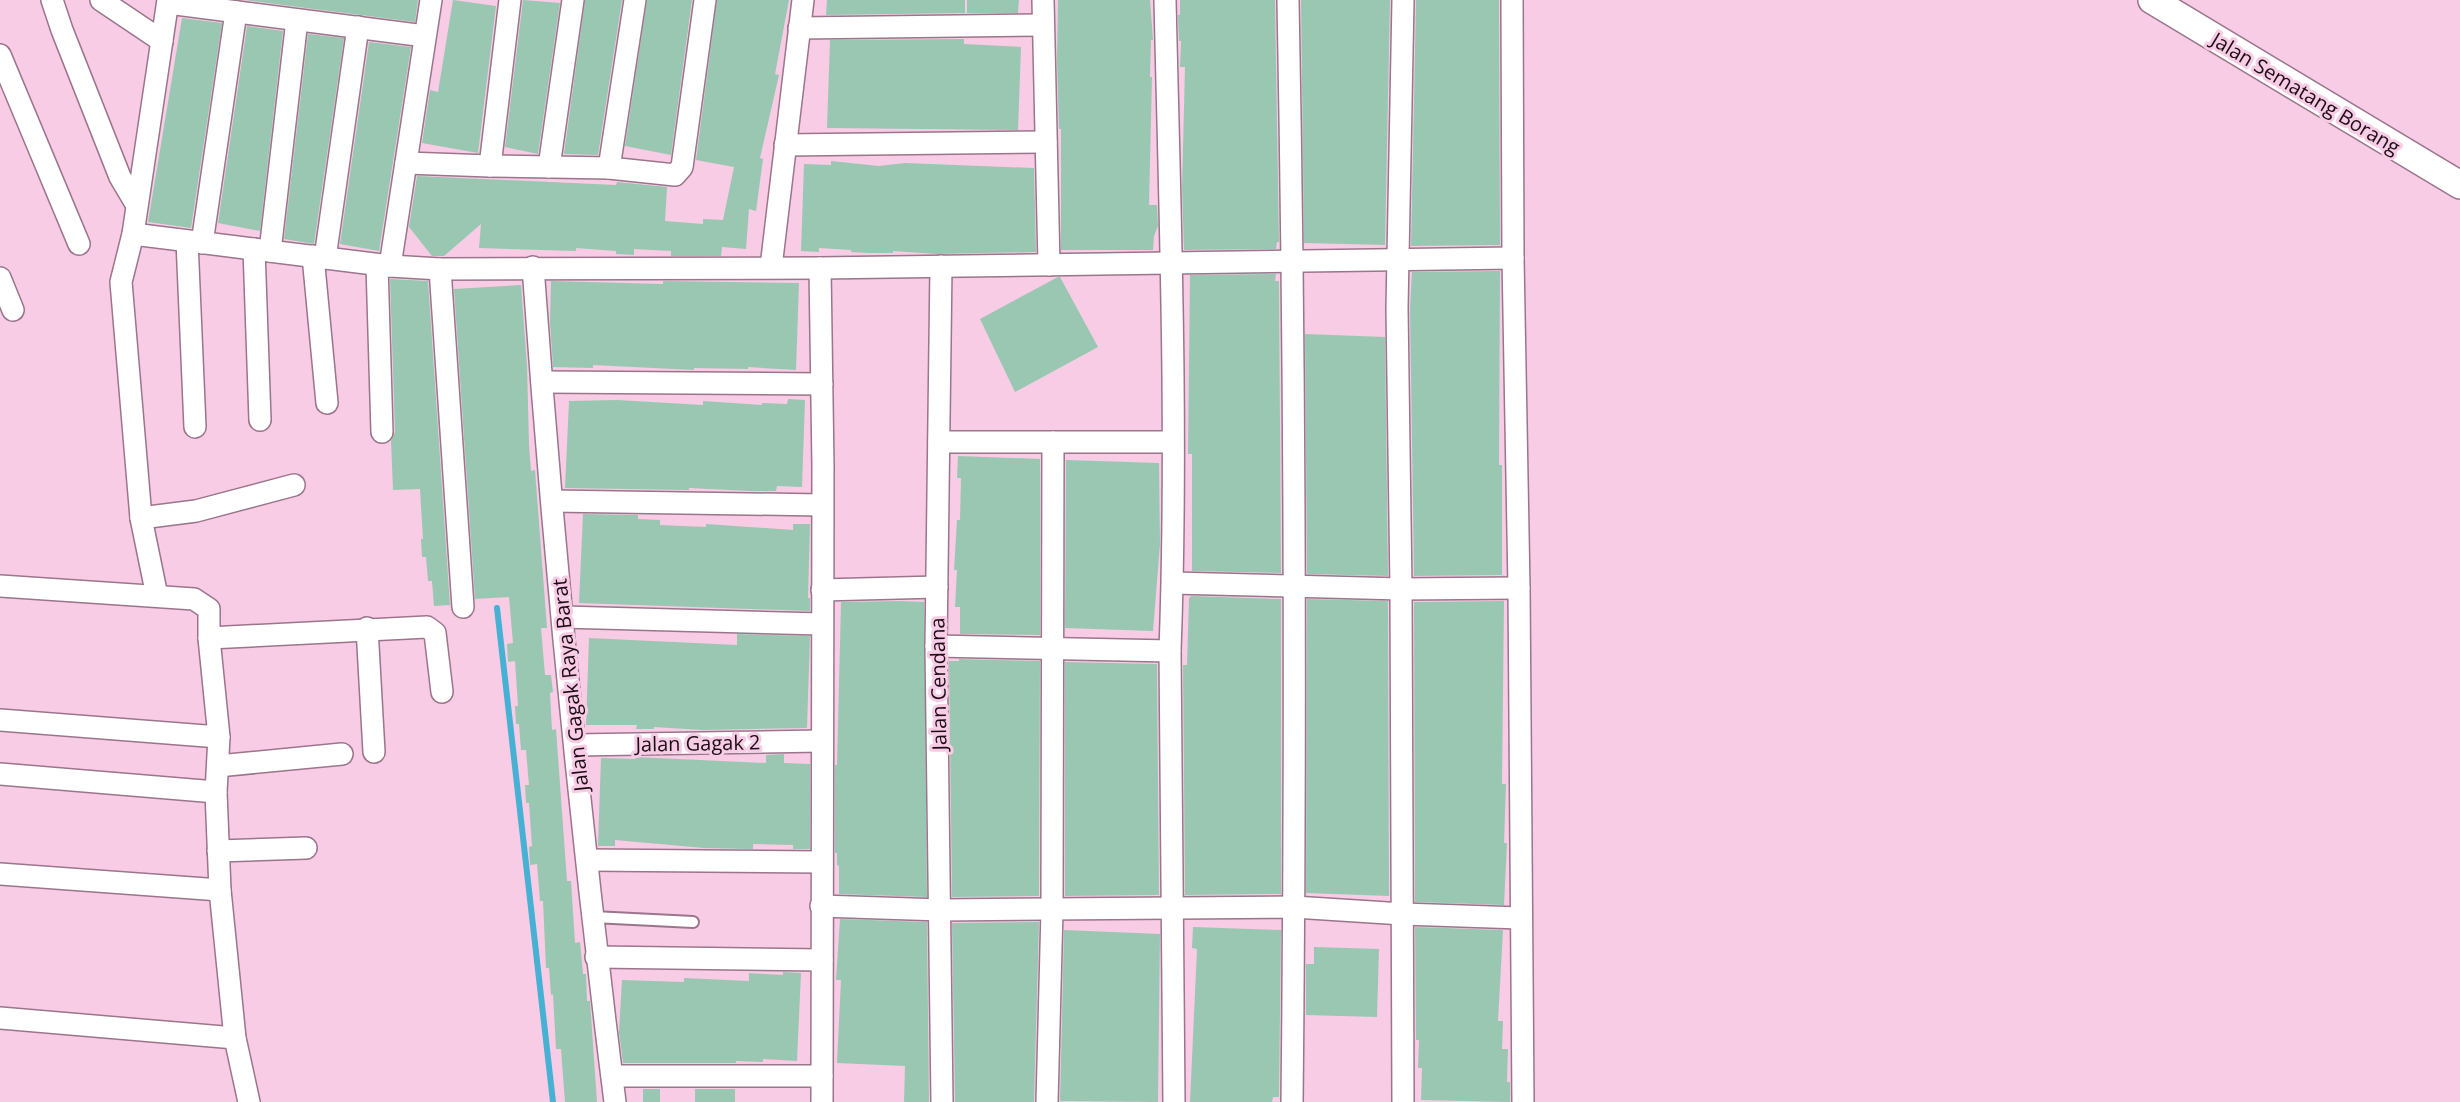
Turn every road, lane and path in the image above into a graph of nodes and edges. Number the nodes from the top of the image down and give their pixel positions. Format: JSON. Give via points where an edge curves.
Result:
{"nodes":[{"id":1,"x":52,"y":0,"type":"edge"},
{"id":2,"x":101,"y":0,"type":"edge"},
{"id":3,"x":431,"y":0,"type":"edge"},
{"id":4,"x":510,"y":0,"type":"edge"},
{"id":5,"x":573,"y":0,"type":"edge"},
{"id":6,"x":634,"y":0,"type":"edge"},
{"id":7,"x":705,"y":0,"type":"edge"},
{"id":8,"x":803,"y":0,"type":"edge"},
{"id":9,"x":1043,"y":0,"type":"edge"},
{"id":10,"x":1165,"y":0,"type":"edge"},
{"id":11,"x":1288,"y":0,"type":"edge"},
{"id":12,"x":1403,"y":0,"type":"edge"},
{"id":13,"x":1512,"y":0,"type":"edge"},
{"id":14,"x":2152,"y":0,"type":"edge"},
{"id":15,"x":168,"y":2,"type":"edge"},
{"id":16,"x":236,"y":12,"type":"junction"},
{"id":17,"x":297,"y":20,"type":"junction"},
{"id":18,"x":1043,"y":25,"type":"junction"},
{"id":19,"x":358,"y":27,"type":"junction"},
{"id":20,"x":799,"y":28,"type":"junction"},
{"id":21,"x":425,"y":36,"type":"junction"},
{"id":22,"x":162,"y":41,"type":"junction"},
{"id":23,"x":0,"y":55,"type":"edge"},
{"id":24,"x":1046,"y":142,"type":"junction"},
{"id":25,"x":785,"y":145,"type":"junction"},
{"id":26,"x":406,"y":163,"type":"junction"},
{"id":27,"x":490,"y":166,"type":"junction"},
{"id":28,"x":549,"y":167,"type":"junction"},
{"id":29,"x":609,"y":168,"type":"junction"},
{"id":30,"x":2460,"y":185,"type":"edge"},
{"id":31,"x":136,"y":204,"type":"junction"},
{"id":32,"x":133,"y":234,"type":"junction"},
{"id":33,"x":194,"y":242,"type":"junction"},
{"id":34,"x":79,"y":244,"type":"dead end"},
{"id":35,"x":262,"y":250,"type":"junction"},
{"id":36,"x":319,"y":257,"type":"junction"},
{"id":37,"x":1513,"y":258,"type":"junction"},
{"id":38,"x":1398,"y":260,"type":"junction"},
{"id":39,"x":1293,"y":261,"type":"junction"},
{"id":40,"x":1172,"y":263,"type":"junction"},
{"id":41,"x":383,"y":265,"type":"junction"},
{"id":42,"x":1048,"y":265,"type":"junction"},
{"id":43,"x":940,"y":266,"type":"junction"},
{"id":44,"x":533,"y":267,"type":"junction"},
{"id":45,"x":771,"y":267,"type":"junction"},
{"id":46,"x":820,"y":268,"type":"junction"},
{"id":47,"x":441,"y":269,"type":"junction"},
{"id":48,"x":0,"y":278,"type":"edge"},
{"id":49,"x":13,"y":310,"type":"dead end"},
{"id":50,"x":542,"y":382,"type":"junction"},
{"id":51,"x":822,"y":384,"type":"junction"},
{"id":52,"x":327,"y":403,"type":"dead end"},
{"id":53,"x":260,"y":420,"type":"dead end"},
{"id":54,"x":195,"y":427,"type":"dead end"},
{"id":55,"x":382,"y":432,"type":"dead end"},
{"id":56,"x":939,"y":442,"type":"junction"},
{"id":57,"x":1053,"y":442,"type":"junction"},
{"id":58,"x":1172,"y":442,"type":"junction"},
{"id":59,"x":294,"y":485,"type":"dead end"},
{"id":60,"x":552,"y":501,"type":"junction"},
{"id":61,"x":822,"y":505,"type":"junction"},
{"id":62,"x":141,"y":518,"type":"junction"},
{"id":63,"x":1173,"y":583,"type":"junction"},
{"id":64,"x":0,"y":586,"type":"edge"},
{"id":65,"x":937,"y":587,"type":"junction"},
{"id":66,"x":1293,"y":587,"type":"junction"},
{"id":67,"x":1519,"y":588,"type":"junction"},
{"id":68,"x":1401,"y":589,"type":"junction"},
{"id":69,"x":822,"y":590,"type":"junction"},
{"id":70,"x":157,"y":596,"type":"junction"},
{"id":71,"x":463,"y":607,"type":"dead end"},
{"id":72,"x":563,"y":617,"type":"junction"},
{"id":73,"x":821,"y":624,"type":"junction"},
{"id":74,"x":367,"y":628,"type":"junction"},
{"id":75,"x":209,"y":638,"type":"junction"},
{"id":76,"x":936,"y":646,"type":"junction"},
{"id":77,"x":1051,"y":649,"type":"junction"},
{"id":78,"x":1170,"y":651,"type":"junction"},
{"id":79,"x":442,"y":692,"type":"dead end"},
{"id":80,"x":0,"y":720,"type":"edge"},
{"id":81,"x":219,"y":737,"type":"junction"},
{"id":82,"x":821,"y":741,"type":"junction"},
{"id":83,"x":576,"y":745,"type":"junction"},
{"id":84,"x":374,"y":752,"type":"dead end"},
{"id":85,"x":342,"y":754,"type":"dead end"},
{"id":86,"x":218,"y":766,"type":"junction"},
{"id":87,"x":0,"y":774,"type":"edge"},
{"id":88,"x":216,"y":792,"type":"junction"},
{"id":89,"x":306,"y":848,"type":"dead end"},
{"id":90,"x":218,"y":851,"type":"junction"},
{"id":91,"x":587,"y":861,"type":"junction"},
{"id":92,"x":821,"y":862,"type":"junction"},
{"id":93,"x":0,"y":874,"type":"edge"},
{"id":94,"x":220,"y":890,"type":"junction"},
{"id":95,"x":821,"y":906,"type":"junction"},
{"id":96,"x":1173,"y":907,"type":"junction"},
{"id":97,"x":1294,"y":907,"type":"junction"},
{"id":98,"x":941,"y":910,"type":"junction"},
{"id":99,"x":1052,"y":910,"type":"junction"},
{"id":100,"x":1403,"y":914,"type":"junction"},
{"id":101,"x":593,"y":917,"type":"junction"},
{"id":102,"x":1520,"y":918,"type":"junction"},
{"id":103,"x":693,"y":922,"type":"dead end"},
{"id":104,"x":596,"y":957,"type":"junction"},
{"id":105,"x":822,"y":960,"type":"junction"},
{"id":106,"x":0,"y":1018,"type":"edge"},
{"id":107,"x":235,"y":1038,"type":"junction"},
{"id":108,"x":612,"y":1076,"type":"junction"},
{"id":109,"x":822,"y":1076,"type":"junction"},
{"id":110,"x":249,"y":1102,"type":"edge"},
{"id":111,"x":615,"y":1102,"type":"edge"},
{"id":112,"x":822,"y":1102,"type":"edge"},
{"id":113,"x":942,"y":1102,"type":"edge"},
{"id":114,"x":1047,"y":1102,"type":"edge"},
{"id":115,"x":1174,"y":1102,"type":"edge"},
{"id":116,"x":1292,"y":1102,"type":"edge"},
{"id":117,"x":1404,"y":1102,"type":"edge"},
{"id":118,"x":1523,"y":1102,"type":"edge"}],
"edges":[{"from":1,"to":31,"type":"street","via":[[120,177]]},
{"from":2,"to":22,"type":"street"},
{"from":3,"to":21,"type":"street"},
{"from":4,"to":27,"type":"street"},
{"from":5,"to":28,"type":"street"},
{"from":6,"to":29,"type":"street"},
{"from":7,"to":29,"type":"street","via":[[682,167],[675,175]]},
{"from":8,"to":20,"type":"street"},
{"from":9,"to":18,"type":"street"},
{"from":10,"to":40,"type":"street"},
{"from":11,"to":39,"type":"street"},
{"from":12,"to":38,"type":"street"},
{"from":13,"to":37,"type":"street"},
{"from":14,"to":30,"type":"street","name":"Jalan Sematang Borang"},
{"from":15,"to":16,"type":"street"},
{"from":15,"to":22,"type":"street"},
{"from":16,"to":17,"type":"street"},
{"from":16,"to":33,"type":"street"},
{"from":17,"to":19,"type":"street"},
{"from":17,"to":35,"type":"street"},
{"from":18,"to":20,"type":"street"},
{"from":18,"to":24,"type":"street"},
{"from":19,"to":21,"type":"street"},
{"from":19,"to":36,"type":"street"},
{"from":20,"to":25,"type":"street"},
{"from":21,"to":26,"type":"street"},
{"from":22,"to":31,"type":"street"},
{"from":23,"to":34,"type":"street"},
{"from":24,"to":25,"type":"street"},
{"from":24,"to":42,"type":"street"},
{"from":25,"to":45,"type":"street"},
{"from":26,"to":27,"type":"street"},
{"from":26,"to":41,"type":"street"},
{"from":27,"to":28,"type":"street"},
{"from":28,"to":29,"type":"street"},
{"from":31,"to":32,"type":"street"},
{"from":32,"to":33,"type":"street"},
{"from":32,"to":62,"type":"street","via":[[121,282]]},
{"from":33,"to":35,"type":"street"},
{"from":33,"to":54,"type":"street"},
{"from":35,"to":36,"type":"street"},
{"from":35,"to":53,"type":"street"},
{"from":36,"to":41,"type":"street"},
{"from":36,"to":52,"type":"street"},
{"from":37,"to":38,"type":"street"},
{"from":37,"to":67,"type":"street"},
{"from":38,"to":39,"type":"street"},
{"from":38,"to":68,"type":"street"},
{"from":39,"to":40,"type":"street"},
{"from":39,"to":66,"type":"street"},
{"from":40,"to":42,"type":"street"},
{"from":40,"to":58,"type":"street"},
{"from":41,"to":47,"type":"street"},
{"from":41,"to":55,"type":"street"},
{"from":42,"to":43,"type":"street"},
{"from":43,"to":46,"type":"street"},
{"from":43,"to":56,"type":"street","name":"Jalan Cendana"},
{"from":44,"to":45,"type":"street"},
{"from":44,"to":47,"type":"street"},
{"from":44,"to":50,"type":"street","name":"Jalan Gagak Raya Barat"},
{"from":45,"to":46,"type":"street"},
{"from":46,"to":51,"type":"street"},
{"from":47,"to":71,"type":"street"},
{"from":48,"to":49,"type":"street"},
{"from":50,"to":51,"type":"street"},
{"from":50,"to":60,"type":"street","name":"Jalan Gagak Raya Barat"},
{"from":51,"to":61,"type":"street"},
{"from":56,"to":57,"type":"street"},
{"from":56,"to":65,"type":"street","name":"Jalan Cendana"},
{"from":57,"to":58,"type":"street"},
{"from":57,"to":77,"type":"street"},
{"from":58,"to":63,"type":"street"},
{"from":59,"to":62,"type":"street","via":[[196,511]]},
{"from":60,"to":61,"type":"street"},
{"from":60,"to":72,"type":"street","name":"Jalan Gagak Raya Barat"},
{"from":61,"to":69,"type":"street"},
{"from":62,"to":70,"type":"street"},
{"from":63,"to":66,"type":"street"},
{"from":63,"to":78,"type":"street"},
{"from":64,"to":70,"type":"street"},
{"from":65,"to":69,"type":"street"},
{"from":65,"to":76,"type":"street","name":"Jalan Cendana"},
{"from":66,"to":68,"type":"street"},
{"from":66,"to":97,"type":"street"},
{"from":67,"to":68,"type":"street"},
{"from":67,"to":102,"type":"street"},
{"from":68,"to":100,"type":"street"},
{"from":69,"to":73,"type":"street"},
{"from":70,"to":75,"type":"street","via":[[204,603],[209,609]]},
{"from":72,"to":73,"type":"street"},
{"from":72,"to":83,"type":"street","name":"Jalan Gagak Raya Barat"},
{"from":73,"to":82,"type":"street"},
{"from":74,"to":75,"type":"street"},
{"from":74,"to":79,"type":"street","via":[[431,629],[435,633]]},
{"from":74,"to":84,"type":"street"},
{"from":75,"to":81,"type":"street"},
{"from":76,"to":77,"type":"street"},
{"from":76,"to":98,"type":"street","name":"Jalan Cendana"},
{"from":77,"to":78,"type":"street"},
{"from":77,"to":99,"type":"street"},
{"from":78,"to":96,"type":"street"},
{"from":80,"to":81,"type":"street"},
{"from":81,"to":86,"type":"street"},
{"from":82,"to":83,"type":"street","name":"Jalan Gagak 2"},
{"from":82,"to":92,"type":"street"},
{"from":83,"to":91,"type":"street","name":"Jalan Gagak Raya Barat"},
{"from":85,"to":86,"type":"street"},
{"from":86,"to":88,"type":"street"},
{"from":87,"to":88,"type":"street"},
{"from":88,"to":90,"type":"street"},
{"from":89,"to":90,"type":"street"},
{"from":90,"to":94,"type":"street"},
{"from":91,"to":92,"type":"street"},
{"from":91,"to":101,"type":"street","name":"Jalan Gagak Raya Barat"},
{"from":92,"to":95,"type":"street"},
{"from":93,"to":94,"type":"street"},
{"from":94,"to":107,"type":"street"},
{"from":95,"to":98,"type":"street"},
{"from":95,"to":105,"type":"street"},
{"from":96,"to":97,"type":"street"},
{"from":96,"to":99,"type":"street"},
{"from":96,"to":115,"type":"street"},
{"from":97,"to":100,"type":"street"},
{"from":97,"to":116,"type":"street"},
{"from":98,"to":99,"type":"street"},
{"from":98,"to":113,"type":"street","name":"Jalan Cendana"},
{"from":99,"to":114,"type":"street"},
{"from":100,"to":102,"type":"street"},
{"from":100,"to":117,"type":"street"},
{"from":101,"to":103,"type":"lane"},
{"from":101,"to":104,"type":"street","name":"Jalan Gagak Raya Barat"},
{"from":102,"to":118,"type":"street"},
{"from":104,"to":105,"type":"street"},
{"from":104,"to":108,"type":"street","name":"Jalan Gagak Raya Barat"},
{"from":105,"to":109,"type":"street"},
{"from":106,"to":107,"type":"street"},
{"from":107,"to":110,"type":"street"},
{"from":108,"to":109,"type":"street"},
{"from":108,"to":111,"type":"street","name":"Jalan Gagak Raya Barat"},
{"from":109,"to":112,"type":"street"}]}
